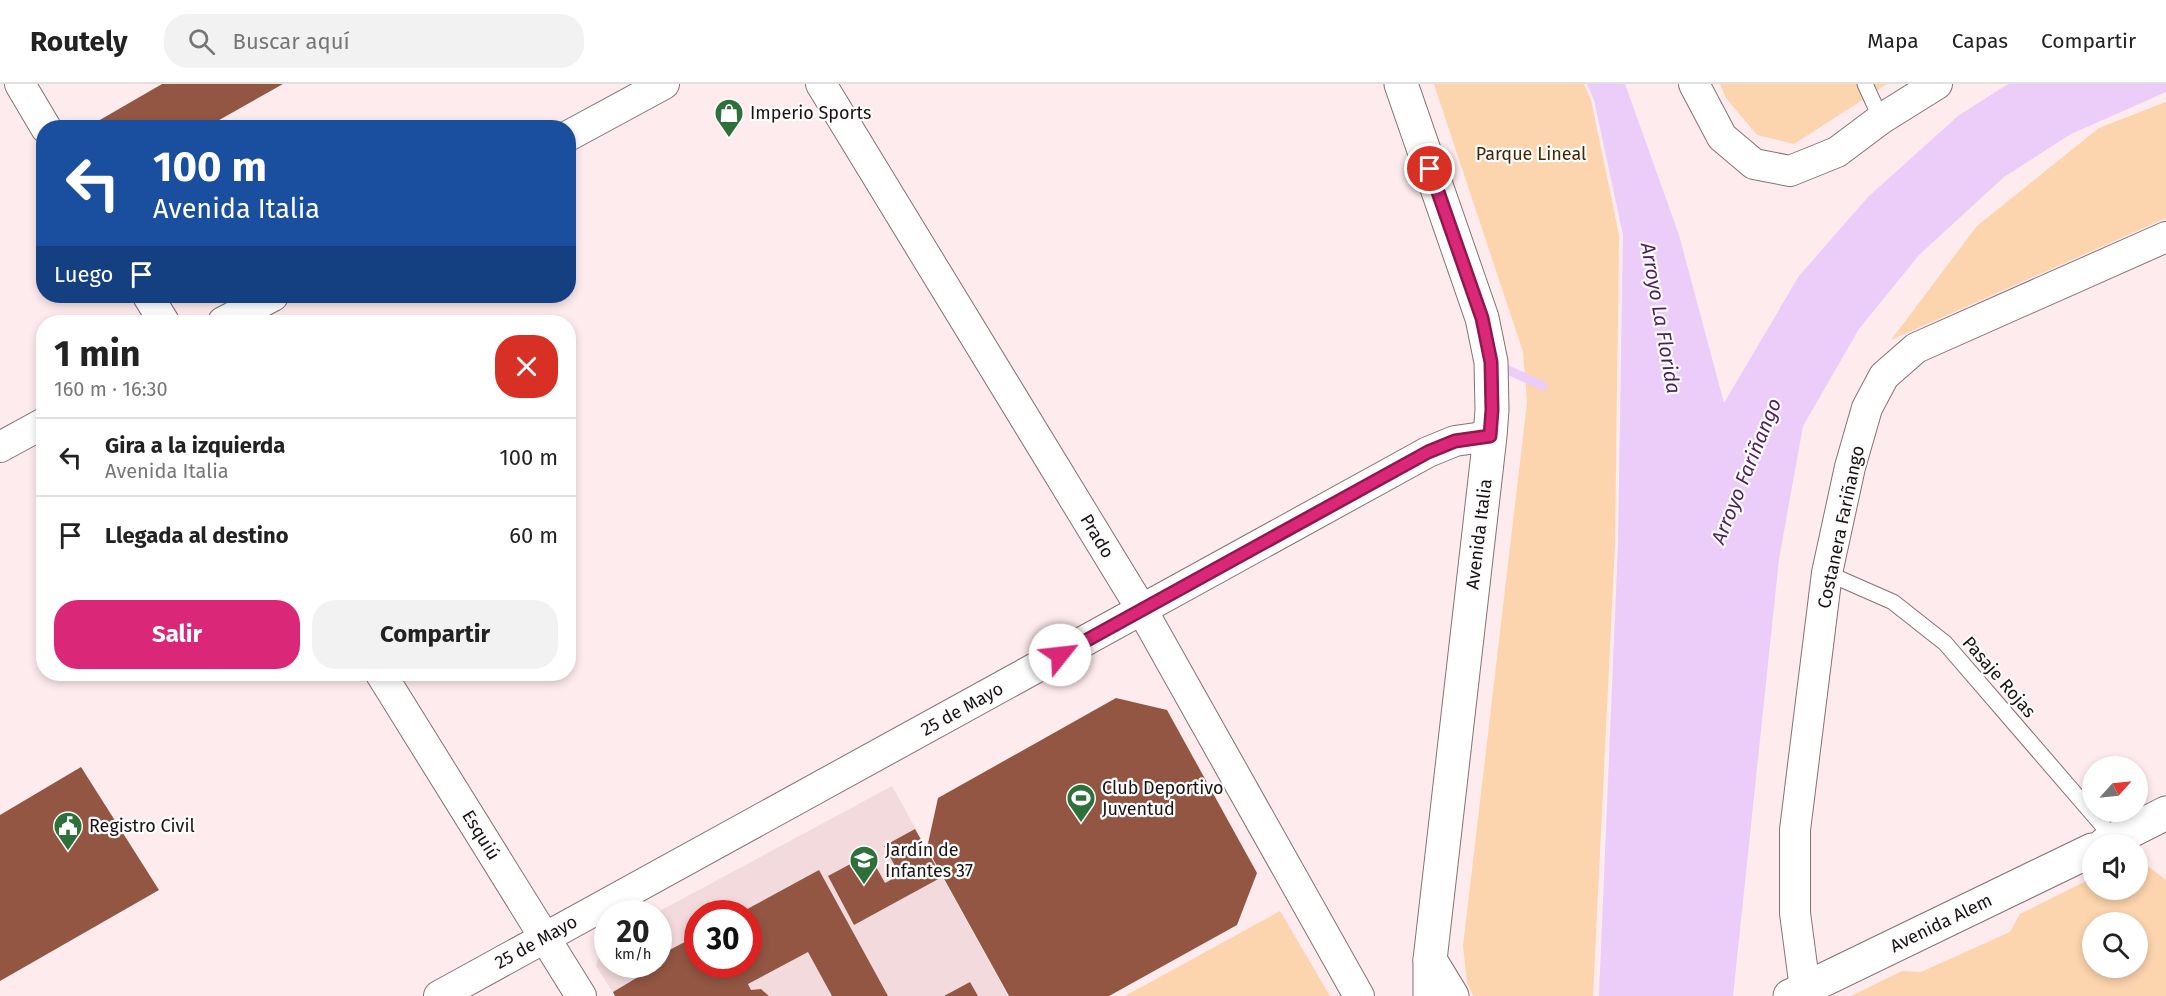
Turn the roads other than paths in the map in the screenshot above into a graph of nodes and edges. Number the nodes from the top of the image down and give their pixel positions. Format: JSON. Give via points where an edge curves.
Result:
{"nodes":[{"id":1,"x":20,"y":84,"type":"edge"},
{"id":2,"x":664,"y":84,"type":"edge"},
{"id":3,"x":821,"y":84,"type":"edge"},
{"id":4,"x":1401,"y":84,"type":"edge"},
{"id":5,"x":1695,"y":84,"type":"edge"},
{"id":6,"x":1865,"y":84,"type":"edge"},
{"id":7,"x":1937,"y":84,"type":"edge"},
{"id":8,"x":1881,"y":119,"type":"junction"},
{"id":9,"x":41,"y":120,"type":"edge"},
{"id":10,"x":576,"y":132,"type":"edge"},
{"id":11,"x":2166,"y":237,"type":"edge"},
{"id":12,"x":260,"y":303,"type":"edge"},
{"id":13,"x":236,"y":315,"type":"edge"},
{"id":14,"x":36,"y":427,"type":"edge"},
{"id":15,"x":1490,"y":436,"type":"junction"},
{"id":16,"x":0,"y":447,"type":"edge"},
{"id":17,"x":1827,"y":573,"type":"junction"},
{"id":18,"x":1142,"y":610,"type":"junction"},
{"id":19,"x":385,"y":681,"type":"edge"},
{"id":20,"x":2165,"y":816,"type":"edge"},
{"id":21,"x":2095,"y":834,"type":"edge"},
{"id":22,"x":2127,"y":834,"type":"edge"},
{"id":23,"x":2082,"y":856,"type":"edge"},
{"id":24,"x":545,"y":938,"type":"junction"},
{"id":25,"x":1431,"y":960,"type":"junction"},
{"id":26,"x":1800,"y":994,"type":"edge"},
{"id":27,"x":439,"y":996,"type":"edge"},
{"id":28,"x":581,"y":996,"type":"edge"},
{"id":29,"x":1359,"y":996,"type":"edge"},
{"id":30,"x":1430,"y":996,"type":"edge"},
{"id":31,"x":1452,"y":996,"type":"edge"}],
"edges":[{"from":1,"to":9,"type":"street"},
{"from":2,"to":10,"type":"street"},
{"from":3,"to":18,"type":"street","name":"Prado"},
{"from":4,"to":15,"type":"main road","name":"Avenida Italia","via":[[1482,318],[1491,362]]},
{"from":5,"to":8,"type":"street","via":[[1722,137],[1754,164],[1790,171],[1837,152]]},
{"from":6,"to":8,"type":"lane"},
{"from":7,"to":8,"type":"street"},
{"from":11,"to":17,"type":"street","name":"Costanera Fariñango","via":[[1916,348],[1884,376],[1867,408]]},
{"from":12,"to":13,"type":"street"},
{"from":14,"to":16,"type":"street"},
{"from":15,"to":18,"type":"street","name":"25 de Mayo","via":[[1455,441],[1428,452]]},
{"from":15,"to":25,"type":"main road","name":"Avenida Italia"},
{"from":17,"to":21,"type":"lane","name":"Pasaje Rojas","via":[[1893,602],[1945,643]]},
{"from":17,"to":26,"type":"street","name":"Costanera Fariñango","via":[[1795,830]]},
{"from":18,"to":24,"type":"street","name":"25 de Mayo"},
{"from":18,"to":29,"type":"street","name":"Prado"},
{"from":19,"to":24,"type":"street","name":"Esquiú"},
{"from":20,"to":22,"type":"main road","name":"Avenida Alem"},
{"from":23,"to":26,"type":"main road","name":"Avenida Alem"},
{"from":24,"to":27,"type":"street","name":"25 de Mayo"},
{"from":24,"to":28,"type":"street","name":"Esquiú"},
{"from":25,"to":30,"type":"main road","name":"Avenida Italia"},
{"from":25,"to":31,"type":"main road"}]}
